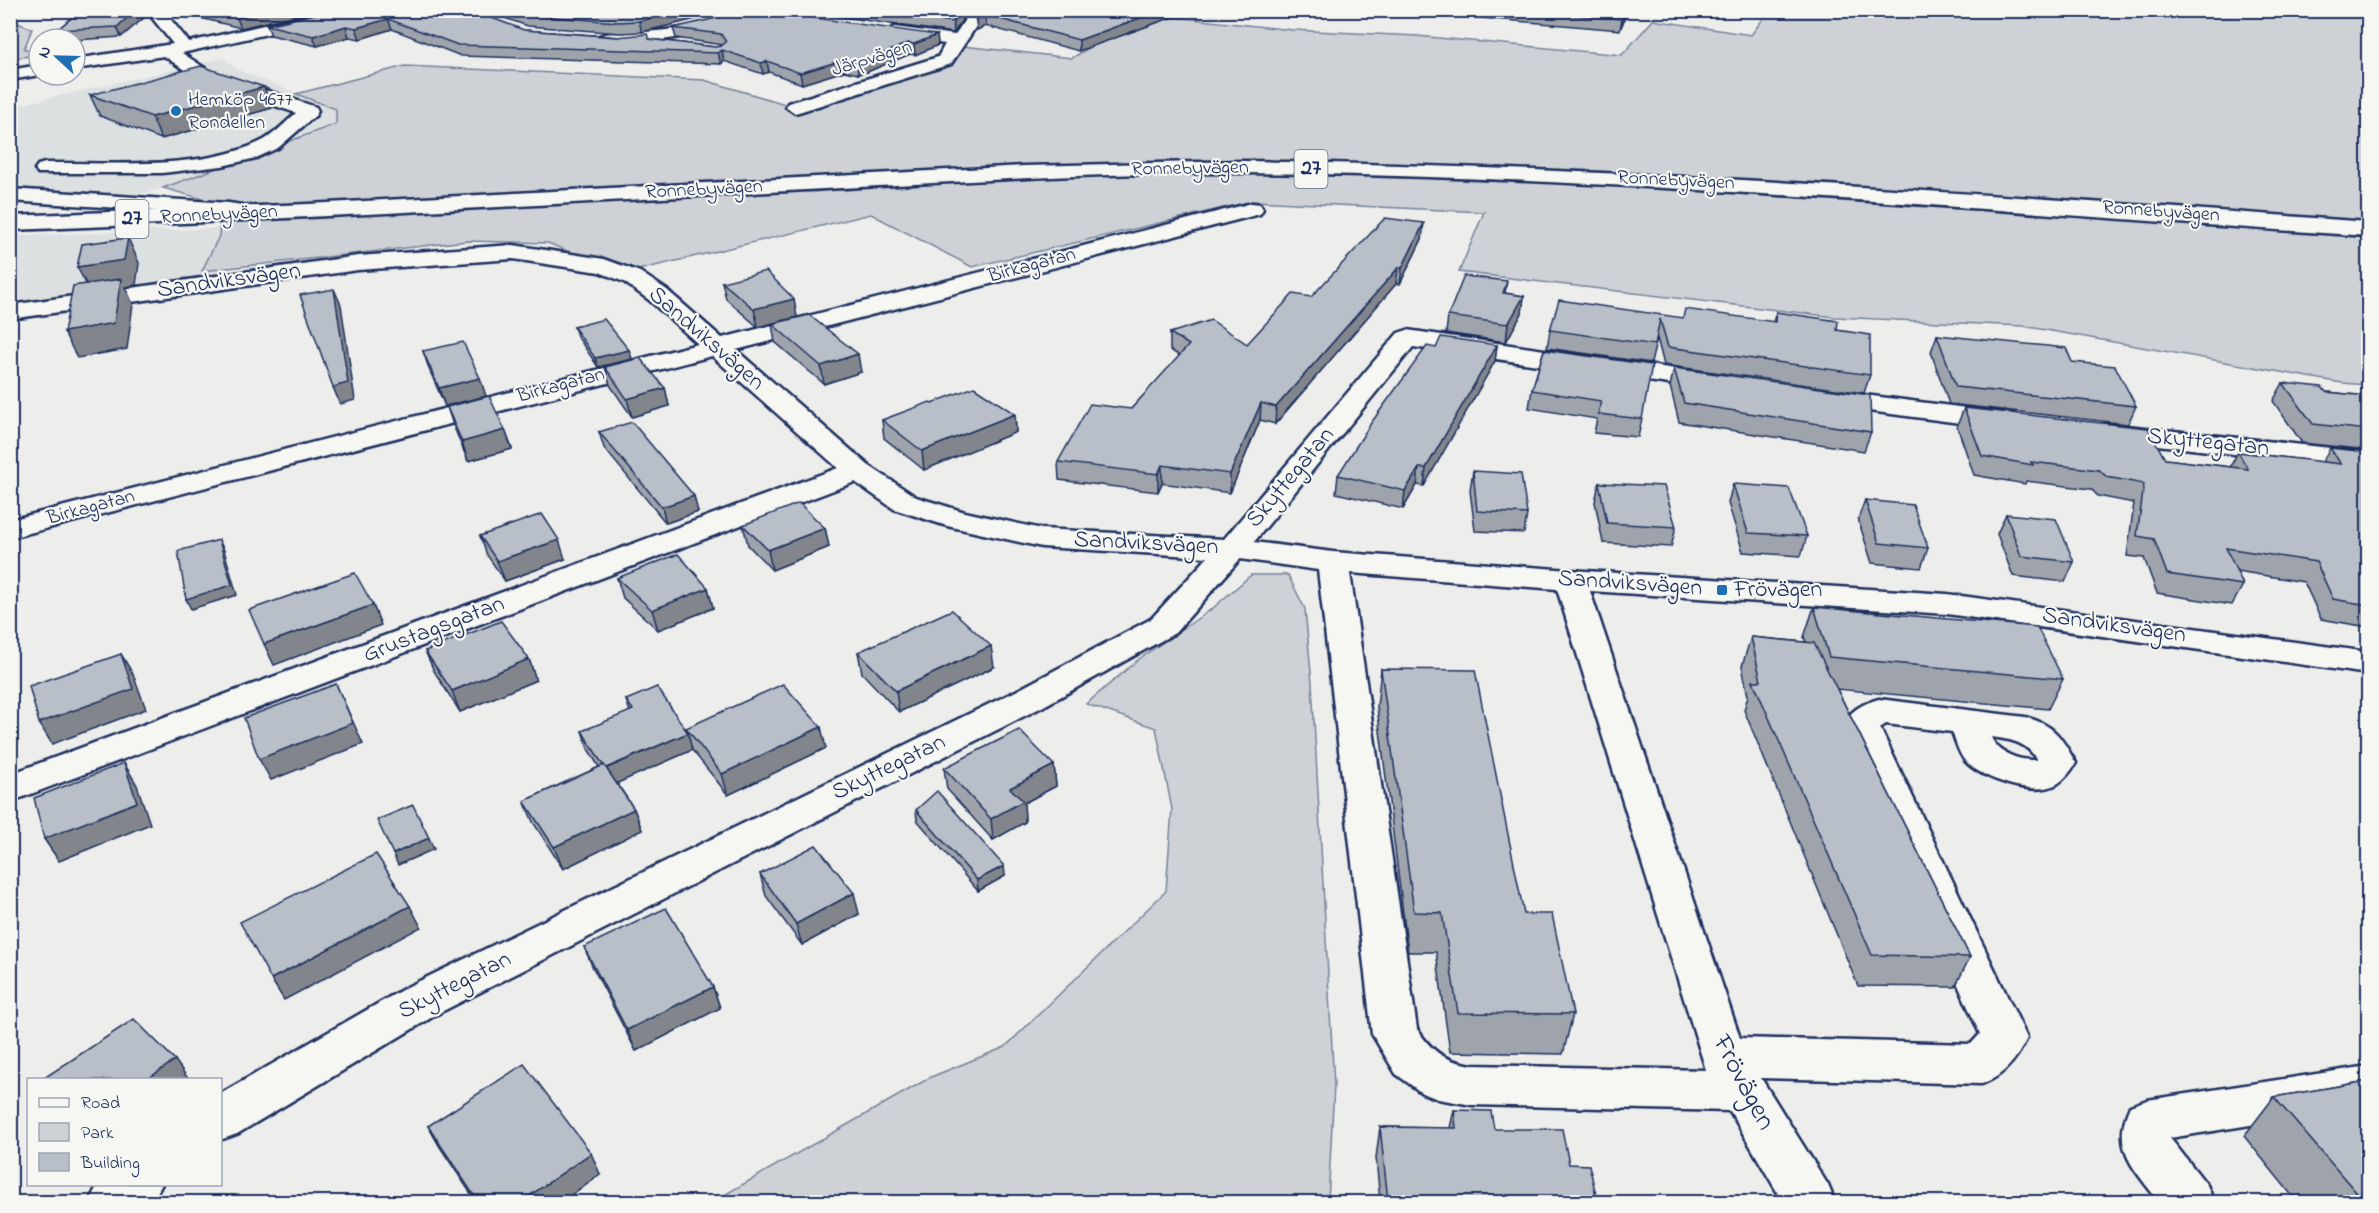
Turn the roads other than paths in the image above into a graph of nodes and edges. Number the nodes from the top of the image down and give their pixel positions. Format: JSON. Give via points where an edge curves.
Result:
{"nodes":[{"id":1,"x":154,"y":10,"type":"edge"},
{"id":2,"x":353,"y":10,"type":"edge"},
{"id":3,"x":979,"y":10,"type":"edge"},
{"id":4,"x":758,"y":12,"type":"edge"},
{"id":5,"x":779,"y":16,"type":"edge"},
{"id":6,"x":881,"y":30,"type":"edge"},
{"id":7,"x":588,"y":38,"type":"edge"},
{"id":8,"x":620,"y":40,"type":"junction"},
{"id":9,"x":957,"y":43,"type":"junction"},
{"id":10,"x":685,"y":47,"type":"edge"},
{"id":11,"x":176,"y":50,"type":"junction"},
{"id":12,"x":87,"y":62,"type":"edge"},
{"id":13,"x":27,"y":72,"type":"edge"},
{"id":14,"x":10,"y":75,"type":"edge"},
{"id":15,"x":795,"y":107,"type":"dead end"},
{"id":16,"x":45,"y":169,"type":"dead end"},
{"id":17,"x":10,"y":195,"type":"edge"},
{"id":18,"x":10,"y":203,"type":"edge"},
{"id":19,"x":1252,"y":209,"type":"dead end"},
{"id":20,"x":253,"y":213,"type":"junction"},
{"id":21,"x":195,"y":216,"type":"junction"},
{"id":22,"x":10,"y":223,"type":"edge"},
{"id":23,"x":2368,"y":228,"type":"edge"},
{"id":24,"x":10,"y":312,"type":"edge"},
{"id":25,"x":715,"y":346,"type":"junction"},
{"id":26,"x":1738,"y":386,"type":"edge"},
{"id":27,"x":1797,"y":394,"type":"edge"},
{"id":28,"x":2035,"y":424,"type":"edge"},
{"id":29,"x":2082,"y":430,"type":"edge"},
{"id":30,"x":2368,"y":461,"type":"edge"},
{"id":31,"x":858,"y":471,"type":"junction"},
{"id":32,"x":10,"y":529,"type":"edge"},
{"id":33,"x":1232,"y":549,"type":"junction"},
{"id":34,"x":1333,"y":562,"type":"junction"},
{"id":35,"x":1570,"y":580,"type":"junction"},
{"id":36,"x":2368,"y":663,"type":"edge"},
{"id":37,"x":1966,"y":721,"type":"dead end"},
{"id":38,"x":10,"y":789,"type":"edge"},
{"id":39,"x":1733,"y":1074,"type":"junction"},
{"id":40,"x":2368,"y":1086,"type":"edge"},
{"id":41,"x":222,"y":1118,"type":"edge"},
{"id":42,"x":136,"y":1186,"type":"edge"},
{"id":43,"x":114,"y":1203,"type":"edge"},
{"id":44,"x":1810,"y":1203,"type":"edge"},
{"id":45,"x":2189,"y":1203,"type":"edge"}],
"edges":[{"from":1,"to":11,"type":"main road"},
{"from":2,"to":11,"type":"main road"},
{"from":3,"to":9,"type":"main road","name":"Järpvägen"},
{"from":4,"to":5,"type":"main road"},
{"from":4,"to":8,"type":"main road","via":[[642,39]]},
{"from":6,"to":9,"type":"main road"},
{"from":7,"to":8,"type":"main road"},
{"from":8,"to":10,"type":"main road"},
{"from":9,"to":15,"type":"main road","name":"Järpvägen","via":[[945,60]]},
{"from":11,"to":12,"type":"main road"},
{"from":11,"to":16,"type":"main road","via":[[205,76],[309,111],[273,144],[210,164]]},
{"from":13,"to":14,"type":"main road"},
{"from":17,"to":20,"type":"main road"},
{"from":18,"to":21,"type":"main road"},
{"from":19,"to":25,"type":"main road","name":"Birkagatan"},
{"from":20,"to":21,"type":"main road","name":"Ronnebyvägen","number":"27"},
{"from":20,"to":23,"type":"main road","name":"Ronnebyvägen","number":"27","via":[[982,175],[1239,167],[1821,188]]},
{"from":21,"to":22,"type":"main road","name":"Ronnebyvägen","number":"27"},
{"from":24,"to":25,"type":"main road","name":"Sandviksvägen","via":[[358,263],[513,252],[604,266],[632,277]]},
{"from":25,"to":31,"type":"main road","name":"Sandviksvägen"},
{"from":25,"to":32,"type":"main road","name":"Birkagatan"},
{"from":26,"to":33,"type":"main road","name":"Skyttegatan","via":[[1407,338]]},
{"from":27,"to":28,"type":"main road"},
{"from":29,"to":30,"type":"main road","name":"Skyttegatan"},
{"from":31,"to":33,"type":"main road","name":"Sandviksvägen","via":[[904,503],[958,520],[1041,538]]},
{"from":31,"to":38,"type":"main road","name":"Grustagsgatan"},
{"from":33,"to":34,"type":"main road","name":"Sandviksvägen"},
{"from":33,"to":41,"type":"main road","name":"Skyttegatan","via":[[1163,626],[1018,704],[423,1000]]},
{"from":34,"to":35,"type":"main road","name":"Sandviksvägen"},
{"from":34,"to":39,"type":"main road","via":[[1395,1035],[1412,1060],[1438,1079],[1472,1085]]},
{"from":35,"to":36,"type":"main road","name":"Sandviksvägen","via":[[1947,604]]},
{"from":35,"to":39,"type":"main road","name":"Frövägen"},
{"from":37,"to":39,"type":"main road","via":[[1879,711],[1860,725],[2004,1038],[1982,1064]]},
{"from":39,"to":44,"type":"main road","name":"Frövägen"},
{"from":40,"to":45,"type":"main road","via":[[2147,1121],[2146,1146]]},
{"from":42,"to":43,"type":"main road"}]}
